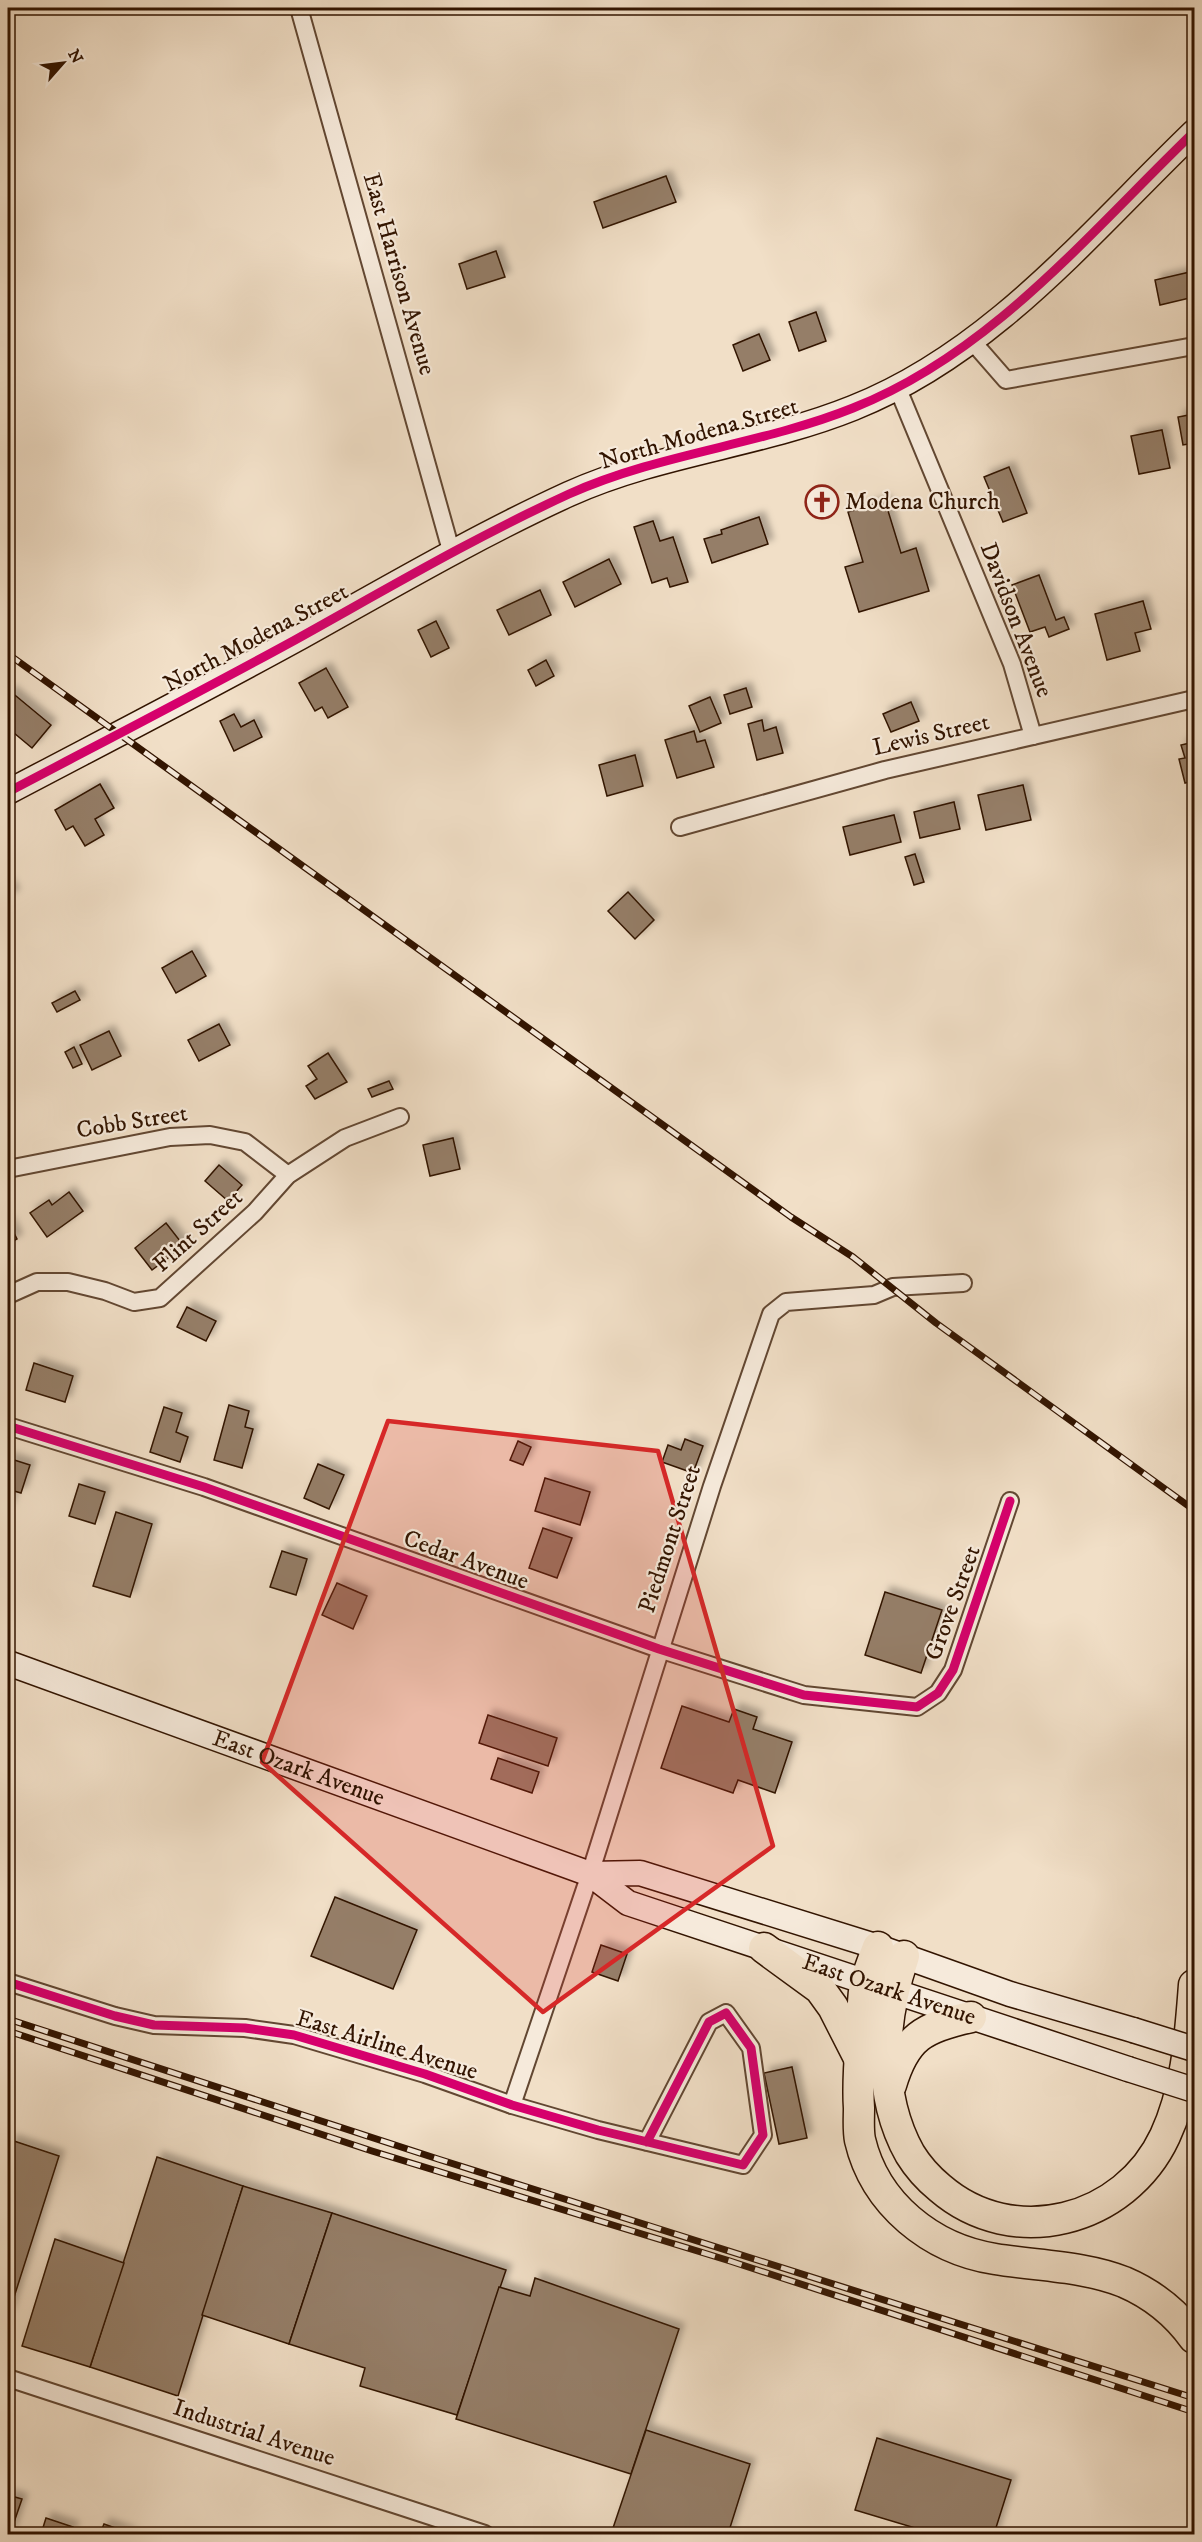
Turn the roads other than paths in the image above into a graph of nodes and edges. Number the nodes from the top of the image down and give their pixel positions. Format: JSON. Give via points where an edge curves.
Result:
{"nodes":[{"id":1,"x":299,"y":8,"type":"edge"},
{"id":2,"x":1194,"y":132,"type":"edge"},
{"id":3,"x":972,"y":341,"type":"junction"},
{"id":4,"x":1194,"y":345,"type":"edge"},
{"id":5,"x":898,"y":389,"type":"junction"},
{"id":6,"x":452,"y":554,"type":"junction"},
{"id":7,"x":1194,"y":699,"type":"edge"},
{"id":8,"x":1033,"y":736,"type":"junction"},
{"id":9,"x":8,"y":792,"type":"edge"},
{"id":10,"x":680,"y":827,"type":"dead end"},
{"id":11,"x":400,"y":1117,"type":"dead end"},
{"id":12,"x":8,"y":1168,"type":"edge"},
{"id":13,"x":288,"y":1175,"type":"junction"},
{"id":14,"x":963,"y":1283,"type":"dead end"},
{"id":15,"x":8,"y":1295,"type":"edge"},
{"id":16,"x":8,"y":1426,"type":"edge"},
{"id":17,"x":1010,"y":1501,"type":"dead end"},
{"id":18,"x":659,"y":1649,"type":"junction"},
{"id":19,"x":8,"y":1663,"type":"edge"},
{"id":20,"x":916,"y":1707,"type":"joint"},
{"id":21,"x":590,"y":1874,"type":"junction"},
{"id":22,"x":764,"y":1948,"type":"junction"},
{"id":23,"x":891,"y":1951,"type":"junction"},
{"id":24,"x":8,"y":1982,"type":"edge"},
{"id":25,"x":1194,"y":1985,"type":"edge"},
{"id":26,"x":878,"y":1988,"type":"junction"},
{"id":27,"x":971,"y":2017,"type":"junction"},
{"id":28,"x":1194,"y":2049,"type":"edge"},
{"id":29,"x":859,"y":2058,"type":"junction"},
{"id":30,"x":1194,"y":2090,"type":"edge"},
{"id":31,"x":889,"y":2093,"type":"junction"},
{"id":32,"x":512,"y":2104,"type":"junction"},
{"id":33,"x":647,"y":2142,"type":"junction"},
{"id":34,"x":1194,"y":2338,"type":"edge"},
{"id":35,"x":8,"y":2378,"type":"edge"},
{"id":36,"x":484,"y":2535,"type":"edge"}],
"edges":[{"from":1,"to":6,"type":"street","name":"East Harrison Avenue"},
{"from":2,"to":3,"type":"main road","name":"North Modena Street","via":[[1048,277]]},
{"from":3,"to":4,"type":"street","via":[[1006,380]]},
{"from":3,"to":5,"type":"main road","name":"North Modena Street"},
{"from":5,"to":6,"type":"main road","name":"North Modena Street","via":[[791,430],[626,471],[573,492]]},
{"from":5,"to":8,"type":"street","name":"Davidson Avenue","via":[[1012,664]]},
{"from":6,"to":9,"type":"main road","name":"North Modena Street"},
{"from":7,"to":8,"type":"street","name":"Lewis Street"},
{"from":8,"to":10,"type":"street","name":"Lewis Street","via":[[885,770]]},
{"from":11,"to":13,"type":"street","name":"Flint Street","via":[[345,1138]]},
{"from":12,"to":13,"type":"street","name":"Cobb Street","via":[[170,1137],[210,1135],[245,1142]]},
{"from":13,"to":15,"type":"street","name":"Flint Street","via":[[255,1212],[160,1298],[134,1302],[68,1282],[37,1282]]},
{"from":14,"to":18,"type":"street","name":"Piedmont Street","via":[[893,1287],[874,1295],[786,1302],[771,1314]]},
{"from":16,"to":18,"type":"street","name":"Cedar Avenue","via":[[204,1487]]},
{"from":17,"to":20,"type":"street","name":"Grove Street","via":[[952,1670],[938,1693]]},
{"from":18,"to":20,"type":"street","name":"Cedar Avenue","via":[[804,1695]]},
{"from":18,"to":21,"type":"street","name":"Piedmont Street"},
{"from":19,"to":21,"type":"main road","name":"East Ozark Avenue"},
{"from":21,"to":22,"type":"main road","name":"East Ozark Avenue","via":[[628,1903]]},
{"from":21,"to":23,"type":"main road","name":"East Ozark Avenue","via":[[640,1873]]},
{"from":21,"to":32,"type":"street","name":"Piedmont Street"},
{"from":22,"to":26,"type":"main road","name":"East Ozark Avenue"},
{"from":22,"to":29,"type":"highway","via":[[820,1989]]},
{"from":23,"to":26,"type":"highway"},
{"from":23,"to":28,"type":"main road","name":"East Ozark Avenue","bridge":true,"via":[[1010,1994]]},
{"from":24,"to":32,"type":"street","name":"East Airline Avenue","via":[[154,2025],[245,2028],[294,2035]]},
{"from":25,"to":31,"type":"highway","via":[[1182,2088],[1165,2137],[1149,2163],[1126,2187],[1101,2206],[1071,2218],[1039,2223],[1008,2220],[955,2201],[927,2177],[911,2156],[896,2124]]},
{"from":26,"to":27,"type":"main road","name":"East Ozark Avenue"},
{"from":26,"to":29,"type":"highway"},
{"from":26,"to":31,"type":"highway"},
{"from":27,"to":30,"type":"main road","name":"East Ozark Avenue","bridge":true},
{"from":27,"to":31,"type":"highway","via":[[940,2023],[919,2035],[898,2060]]},
{"from":29,"to":34,"type":"highway","via":[[860,2138],[882,2189],[908,2220],[954,2249],[991,2259],[1098,2274],[1123,2282],[1173,2313]]},
{"from":32,"to":33,"type":"street","name":"East Airline Avenue"},
{"from":33,"to":33,"type":"street","name":"East Airline Avenue","via":[[743,2165],[763,2135],[751,2048],[726,2013],[709,2022]]},
{"from":35,"to":36,"type":"street","name":"Industrial Avenue"}]}
